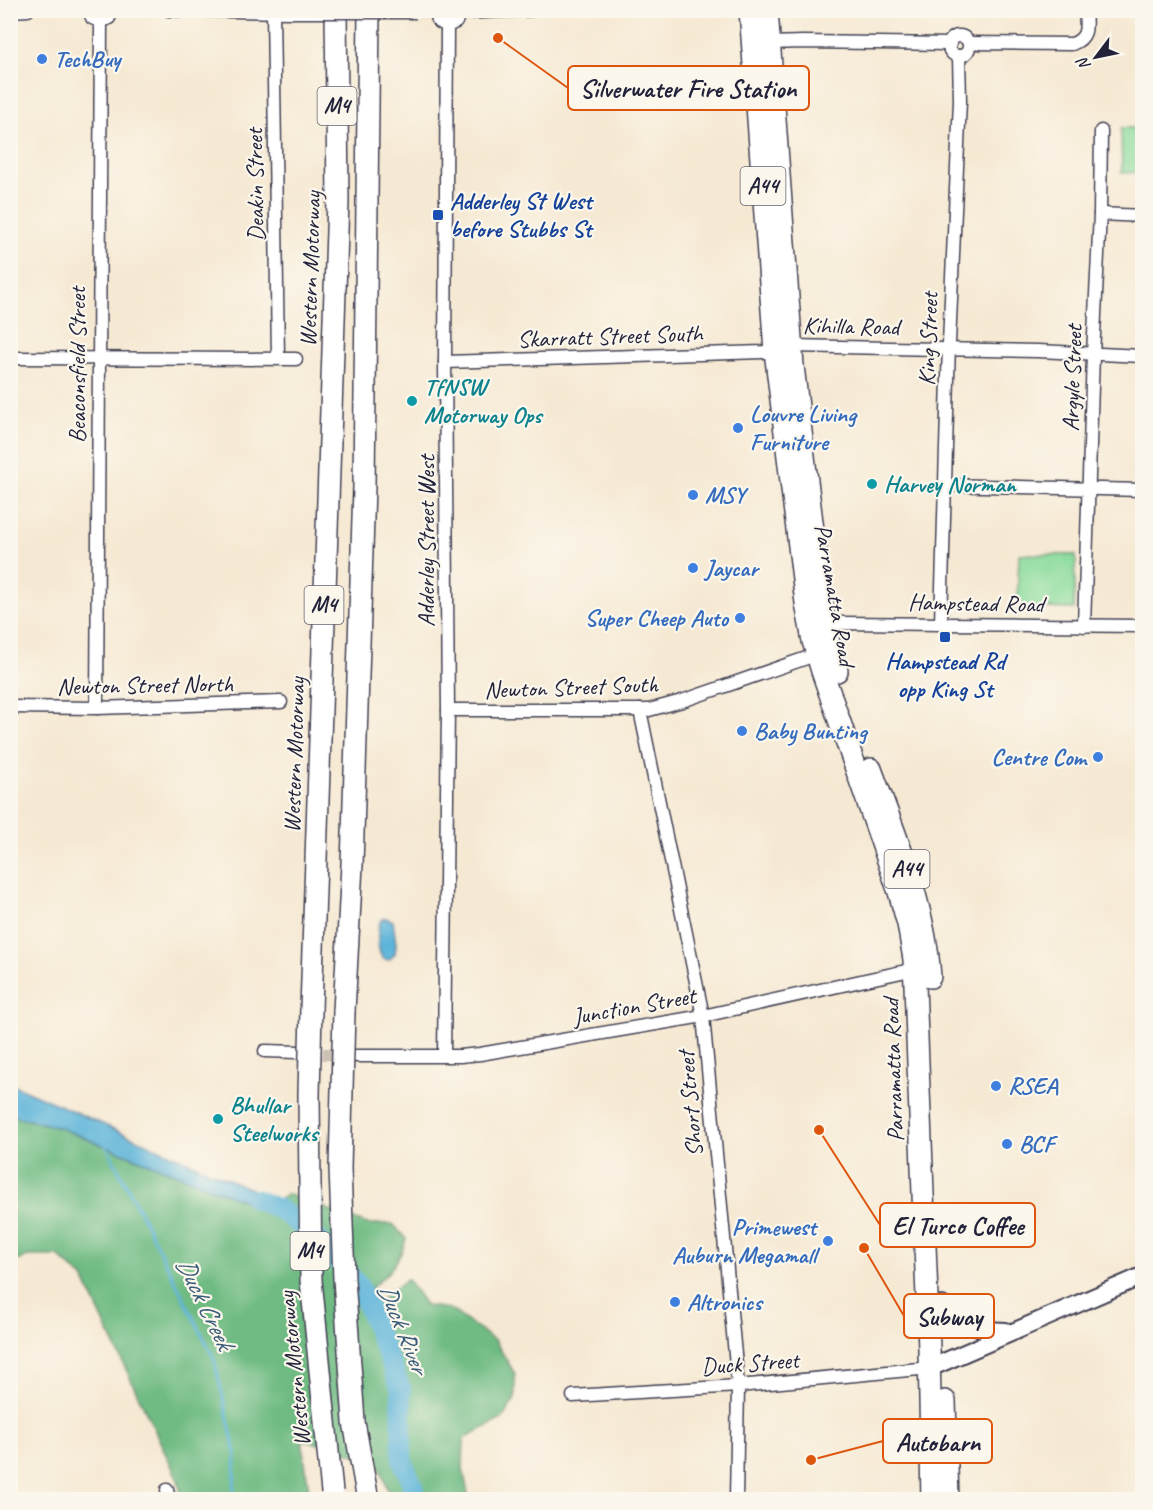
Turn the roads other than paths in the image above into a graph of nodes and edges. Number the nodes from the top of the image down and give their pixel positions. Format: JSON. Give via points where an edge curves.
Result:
{"nodes":[{"id":1,"x":28,"y":10,"type":"edge"},
{"id":2,"x":90,"y":10,"type":"edge"},
{"id":3,"x":112,"y":10,"type":"edge"},
{"id":4,"x":169,"y":10,"type":"edge"},
{"id":5,"x":336,"y":10,"type":"edge"},
{"id":6,"x":369,"y":10,"type":"edge"},
{"id":7,"x":532,"y":10,"type":"edge"},
{"id":8,"x":750,"y":10,"type":"edge"},
{"id":9,"x":767,"y":10,"type":"edge"},
{"id":10,"x":1085,"y":10,"type":"edge"},
{"id":11,"x":10,"y":11,"type":"edge"},
{"id":12,"x":273,"y":11,"type":"edge"},
{"id":13,"x":436,"y":11,"type":"edge"},
{"id":14,"x":291,"y":12,"type":"edge"},
{"id":15,"x":416,"y":12,"type":"edge"},
{"id":16,"x":458,"y":12,"type":"edge"},
{"id":17,"x":101,"y":22,"type":"junction"},
{"id":18,"x":447,"y":26,"type":"junction"},
{"id":19,"x":769,"y":43,"type":"junction"},
{"id":20,"x":969,"y":43,"type":"junction"},
{"id":21,"x":950,"y":44,"type":"junction"},
{"id":22,"x":959,"y":56,"type":"junction"},
{"id":23,"x":1101,"y":131,"type":"dead end"},
{"id":24,"x":1100,"y":214,"type":"junction"},
{"id":25,"x":1143,"y":216,"type":"edge"},
{"id":26,"x":783,"y":348,"type":"junction"},
{"id":27,"x":949,"y":350,"type":"junction"},
{"id":28,"x":1093,"y":355,"type":"junction"},
{"id":29,"x":1143,"y":356,"type":"edge"},
{"id":30,"x":10,"y":358,"type":"edge"},
{"id":31,"x":98,"y":358,"type":"junction"},
{"id":32,"x":278,"y":358,"type":"junction"},
{"id":33,"x":296,"y":358,"type":"dead end"},
{"id":34,"x":445,"y":362,"type":"junction"},
{"id":35,"x":945,"y":485,"type":"junction"},
{"id":36,"x":1089,"y":489,"type":"junction"},
{"id":37,"x":1143,"y":490,"type":"edge"},
{"id":38,"x":941,"y":623,"type":"junction"},
{"id":39,"x":818,"y":625,"type":"junction"},
{"id":40,"x":1084,"y":626,"type":"junction"},
{"id":41,"x":1143,"y":626,"type":"edge"},
{"id":42,"x":823,"y":652,"type":"junction"},
{"id":43,"x":281,"y":702,"type":"dead end"},
{"id":44,"x":10,"y":708,"type":"edge"},
{"id":45,"x":97,"y":708,"type":"junction"},
{"id":46,"x":448,"y":710,"type":"junction"},
{"id":47,"x":639,"y":710,"type":"junction"},
{"id":48,"x":915,"y":969,"type":"junction"},
{"id":49,"x":703,"y":1016,"type":"junction"},
{"id":50,"x":265,"y":1051,"type":"dead end"},
{"id":51,"x":298,"y":1052,"type":"tunnel mouth"},
{"id":52,"x":356,"y":1056,"type":"tunnel mouth"},
{"id":53,"x":444,"y":1056,"type":"junction"},
{"id":54,"x":1143,"y":1276,"type":"edge"},
{"id":55,"x":942,"y":1305,"type":"junction"},
{"id":56,"x":1012,"y":1331,"type":"junction"},
{"id":57,"x":937,"y":1365,"type":"junction"},
{"id":58,"x":738,"y":1386,"type":"junction"},
{"id":59,"x":573,"y":1396,"type":"dead end"},
{"id":60,"x":354,"y":1422,"type":"junction"},
{"id":61,"x":333,"y":1497,"type":"edge"},
{"id":62,"x":357,"y":1500,"type":"edge"},
{"id":63,"x":368,"y":1500,"type":"edge"},
{"id":64,"x":736,"y":1500,"type":"edge"},
{"id":65,"x":932,"y":1500,"type":"edge"},
{"id":66,"x":948,"y":1500,"type":"edge"}],
"edges":[{"from":1,"to":11,"type":"street"},
{"from":2,"to":17,"type":"street","via":[[92,18]]},
{"from":3,"to":17,"type":"street","via":[[109,18]]},
{"from":4,"to":12,"type":"street"},
{"from":5,"to":61,"type":"highway","name":"Western Motorway","number":"M4","bridge":true,"via":[[338,213],[310,1009],[309,1188],[310,1280]]},
{"from":6,"to":60,"type":"highway","number":"M4","bridge":true,"via":[[364,487],[340,1168]]},
{"from":7,"to":16,"type":"street"},
{"from":8,"to":26,"type":"highway","name":"Parramatta Road","number":"A44"},
{"from":9,"to":19,"type":"highway","name":"Parramatta Road","number":"A44"},
{"from":10,"to":20,"type":"street","via":[[1086,33],[1072,44]]},
{"from":12,"to":14,"type":"street"},
{"from":12,"to":32,"type":"street","name":"Deakin Street"},
{"from":13,"to":15,"type":"street"},
{"from":13,"to":18,"type":"street","via":[[438,21]]},
{"from":14,"to":15,"type":"street","bridge":true},
{"from":16,"to":18,"type":"street","via":[[456,22]]},
{"from":17,"to":31,"type":"street","name":"Beaconsfield Street"},
{"from":18,"to":34,"type":"street","name":"Adderley Street West"},
{"from":19,"to":21,"type":"street"},
{"from":19,"to":26,"type":"highway","name":"Parramatta Road","number":"A44"},
{"from":20,"to":21,"type":"street","via":[[958,36]]},
{"from":20,"to":22,"type":"street","via":[[967,52]]},
{"from":21,"to":22,"type":"street","via":[[952,52]]},
{"from":22,"to":27,"type":"street","name":"King Street"},
{"from":23,"to":24,"type":"street","name":"Argyle Street"},
{"from":24,"to":25,"type":"street"},
{"from":24,"to":28,"type":"street","name":"Argyle Street"},
{"from":26,"to":27,"type":"street","name":"Kihilla Road"},
{"from":26,"to":34,"type":"street","name":"Skarratt Street South"},
{"from":26,"to":39,"type":"highway","name":"Parramatta Road","number":"A44"},
{"from":27,"to":28,"type":"street","name":"Kihilla Road"},
{"from":27,"to":35,"type":"street","name":"King Street"},
{"from":28,"to":29,"type":"street","name":"Kihilla Road"},
{"from":28,"to":36,"type":"street","name":"Argyle Street"},
{"from":30,"to":31,"type":"street"},
{"from":31,"to":32,"type":"street"},
{"from":31,"to":45,"type":"street","name":"Beaconsfield Street"},
{"from":32,"to":33,"type":"street"},
{"from":34,"to":46,"type":"street","name":"Adderley Street West"},
{"from":35,"to":36,"type":"street"},
{"from":35,"to":38,"type":"street","name":"King Street"},
{"from":36,"to":37,"type":"street"},
{"from":36,"to":40,"type":"street","name":"Argyle Street"},
{"from":38,"to":39,"type":"street","name":"Hampstead Road"},
{"from":38,"to":40,"type":"street","name":"Hampstead Road"},
{"from":39,"to":42,"type":"highway","name":"Parramatta Road","number":"A44"},
{"from":40,"to":41,"type":"street","name":"Hampstead Road"},
{"from":42,"to":47,"type":"street","name":"Newton Street South","via":[[659,708]]},
{"from":42,"to":48,"type":"highway","name":"Parramatta Road","number":"A44","via":[[899,892]]},
{"from":42,"to":55,"type":"highway","name":"Parramatta Road","number":"A44","via":[[916,895],[928,947]]},
{"from":43,"to":45,"type":"street","name":"Newton Street North"},
{"from":44,"to":45,"type":"street","name":"Newton Street North"},
{"from":46,"to":47,"type":"street","name":"Newton Street South"},
{"from":46,"to":53,"type":"street","name":"Adderley Street West"},
{"from":47,"to":49,"type":"street","name":"Short Street"},
{"from":48,"to":49,"type":"street","name":"Junction Street"},
{"from":48,"to":57,"type":"highway","name":"Parramatta Road","number":"A44"},
{"from":49,"to":53,"type":"street","name":"Junction Street","via":[[491,1052]]},
{"from":49,"to":58,"type":"street","name":"Short Street"},
{"from":50,"to":51,"type":"street"},
{"from":52,"to":53,"type":"street","name":"Junction Street"},
{"from":54,"to":56,"type":"main road"},
{"from":55,"to":56,"type":"main road","via":[[985,1330]]},
{"from":55,"to":57,"type":"highway","name":"Parramatta Road","number":"A44"},
{"from":56,"to":57,"type":"main road"},
{"from":57,"to":58,"type":"street","name":"Duck Street"},
{"from":57,"to":65,"type":"highway","name":"Parramatta Road","number":"A44"},
{"from":57,"to":66,"type":"highway","name":"Parramatta Road","number":"A44"},
{"from":58,"to":59,"type":"street","name":"Duck Street"},
{"from":58,"to":64,"type":"street","name":"Short Street"},
{"from":60,"to":62,"type":"highway","number":"M4"},
{"from":60,"to":63,"type":"highway","number":"M4"}]}
